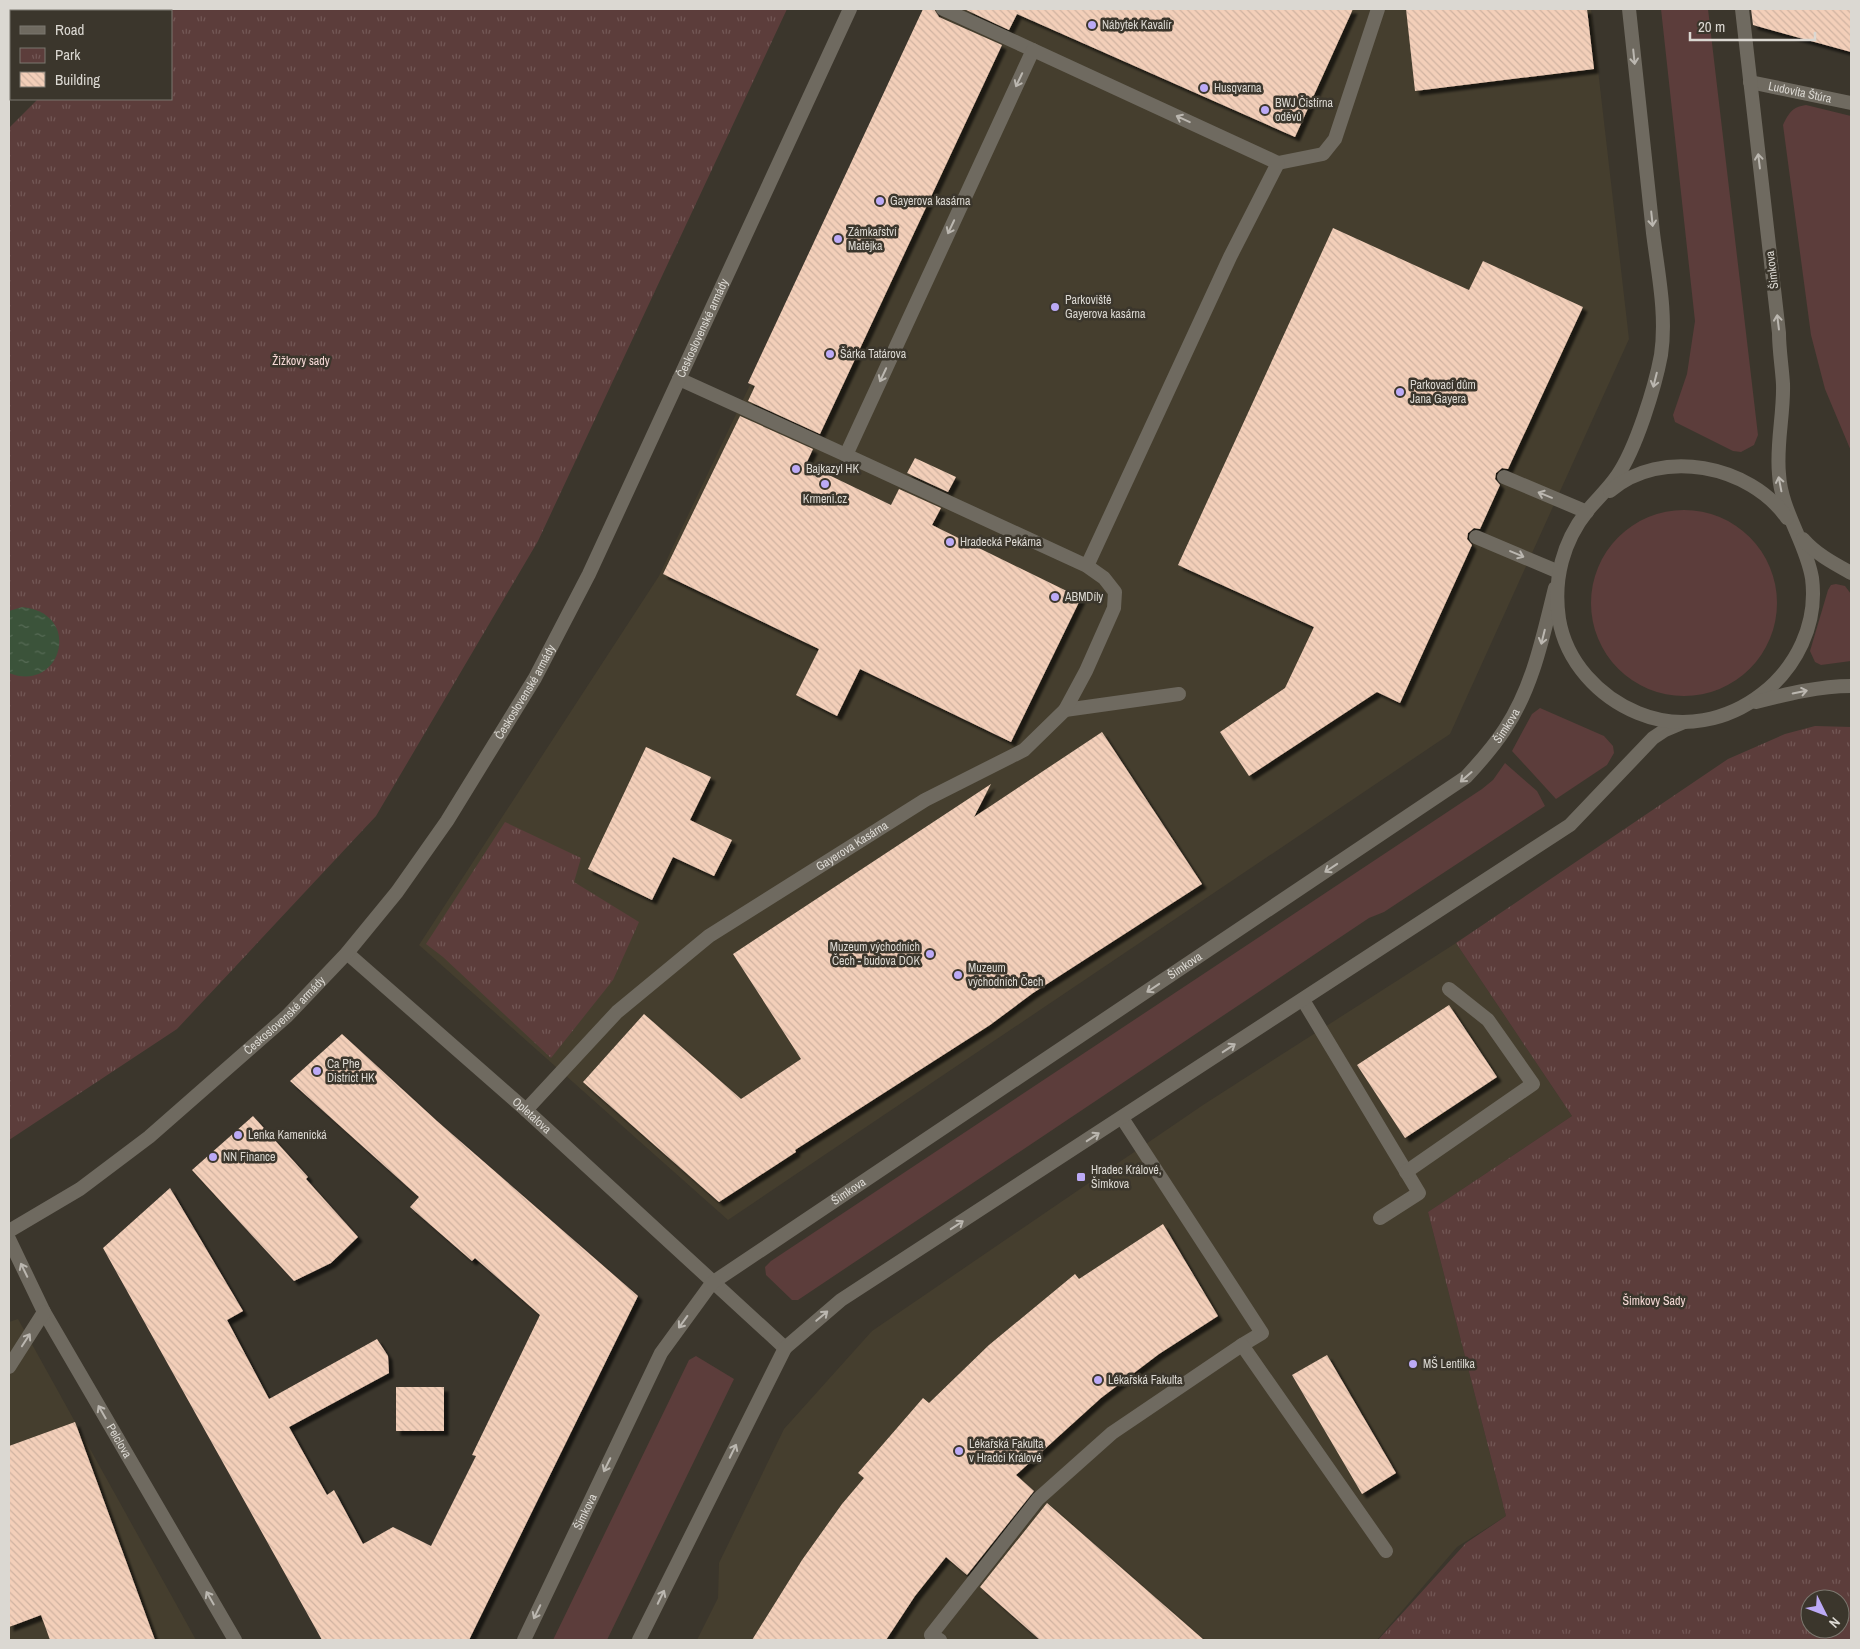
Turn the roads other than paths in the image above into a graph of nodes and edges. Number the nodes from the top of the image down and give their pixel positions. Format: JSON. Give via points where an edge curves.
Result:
{"nodes":[{"id":1,"x":850,"y":9,"type":"edge"},
{"id":2,"x":943,"y":9,"type":"edge"},
{"id":3,"x":1378,"y":9,"type":"edge"},
{"id":4,"x":1629,"y":9,"type":"edge"},
{"id":5,"x":1742,"y":9,"type":"edge"},
{"id":6,"x":1033,"y":50,"type":"junction"},
{"id":7,"x":1750,"y":82,"type":"junction"},
{"id":8,"x":1851,"y":103,"type":"edge"},
{"id":9,"x":1278,"y":163,"type":"junction"},
{"id":10,"x":679,"y":379,"type":"junction"},
{"id":11,"x":846,"y":455,"type":"junction"},
{"id":12,"x":1504,"y":477,"type":"dead end"},
{"id":13,"x":1587,"y":512,"type":"junction"},
{"id":14,"x":1796,"y":530,"type":"junction"},
{"id":15,"x":1476,"y":537,"type":"dead end"},
{"id":16,"x":1087,"y":566,"type":"junction"},
{"id":17,"x":1558,"y":572,"type":"junction"},
{"id":18,"x":1851,"y":573,"type":"edge"},
{"id":19,"x":1851,"y":686,"type":"edge"},
{"id":20,"x":1179,"y":694,"type":"dead end"},
{"id":21,"x":1752,"y":702,"type":"junction"},
{"id":22,"x":1065,"y":710,"type":"junction"},
{"id":23,"x":1684,"y":722,"type":"junction"},
{"id":24,"x":347,"y":953,"type":"junction"},
{"id":25,"x":1449,"y":989,"type":"dead end"},
{"id":26,"x":1302,"y":1000,"type":"junction"},
{"id":27,"x":526,"y":1110,"type":"junction"},
{"id":28,"x":1122,"y":1118,"type":"junction"},
{"id":29,"x":1406,"y":1172,"type":"junction"},
{"id":30,"x":1380,"y":1218,"type":"dead end"},
{"id":31,"x":9,"y":1231,"type":"edge"},
{"id":32,"x":9,"y":1239,"type":"edge"},
{"id":33,"x":712,"y":1283,"type":"junction"},
{"id":34,"x":44,"y":1312,"type":"junction"},
{"id":35,"x":1242,"y":1345,"type":"junction"},
{"id":36,"x":785,"y":1348,"type":"junction"},
{"id":37,"x":9,"y":1367,"type":"edge"},
{"id":38,"x":1386,"y":1551,"type":"dead end"},
{"id":39,"x":235,"y":1640,"type":"edge"},
{"id":40,"x":524,"y":1640,"type":"edge"},
{"id":41,"x":639,"y":1640,"type":"edge"},
{"id":42,"x":940,"y":1640,"type":"edge"}],
"edges":[{"from":1,"to":10,"type":"street","name":"Československé armády"},
{"from":2,"to":6,"type":"street"},
{"from":3,"to":9,"type":"street","via":[[1335,139],[1323,154]]},
{"from":4,"to":13,"type":"street","name":"Šimkova","one_way":true,"via":[[1663,336],[1650,400],[1633,443],[1618,474]]},
{"from":5,"to":7,"type":"street","name":"Šimkova"},
{"from":9,"to":6,"type":"street","one_way":true},
{"from":6,"to":11,"type":"street","one_way":true},
{"from":7,"to":8,"type":"street","name":"Ludovíta Štúra"},
{"from":14,"to":7,"type":"street","name":"Šimkova","one_way":true,"via":[[1783,499],[1779,475],[1783,384]]},
{"from":9,"to":16,"type":"street","via":[[1226,265]]},
{"from":10,"to":11,"type":"street"},
{"from":10,"to":24,"type":"street","name":"Československé armády","via":[[589,574],[535,678],[447,821],[397,892]]},
{"from":11,"to":16,"type":"street"},
{"from":13,"to":12,"type":"street","one_way":true},
{"from":13,"to":14,"type":"street","name":"Šimkova","via":[[1614,488],[1638,475],[1693,466],[1741,479],[1782,510]]},
{"from":13,"to":17,"type":"street","name":"Šimkova","via":[[1576,527]]},
{"from":14,"to":18,"type":"street","via":[[1811,548]]},
{"from":14,"to":21,"type":"street","name":"Šimkova","via":[[1812,580],[1812,605],[1805,636],[1795,658],[1776,684]]},
{"from":15,"to":17,"type":"street","one_way":true},
{"from":16,"to":22,"type":"street","name":"Gayerova Kasárna","via":[[1104,578],[1115,592],[1114,608]]},
{"from":17,"to":23,"type":"street","name":"Šimkova","via":[[1559,622],[1568,648],[1582,671],[1596,687],[1620,705],[1641,715]]},
{"from":17,"to":33,"type":"street","name":"Šimkova","one_way":true,"via":[[1535,665],[1523,697],[1502,734],[1466,777]]},
{"from":21,"to":19,"type":"street","one_way":true,"via":[[1801,691]]},
{"from":20,"to":22,"type":"street"},
{"from":21,"to":23,"type":"street","name":"Šimkova","via":[[1709,720]]},
{"from":22,"to":27,"type":"street","name":"Gayerova Kasárna","via":[[1024,750],[925,800],[709,936],[617,1012]]},
{"from":23,"to":26,"type":"street","name":"Šimkova","via":[[1652,738],[1570,825]]},
{"from":24,"to":27,"type":"street","name":"Opletalova"},
{"from":24,"to":31,"type":"street","name":"Československé armády","via":[[288,1016],[149,1136],[80,1189]]},
{"from":25,"to":29,"type":"street","via":[[1488,1020],[1533,1084]]},
{"from":28,"to":26,"type":"street","name":"Šimkova","one_way":true},
{"from":26,"to":29,"type":"street"},
{"from":27,"to":33,"type":"street","name":"Opletalova"},
{"from":28,"to":35,"type":"street","via":[[1262,1333]]},
{"from":36,"to":28,"type":"street","name":"Šimkova","one_way":true,"via":[[841,1300]]},
{"from":29,"to":30,"type":"street","via":[[1419,1193]]},
{"from":34,"to":32,"type":"street","name":"Pelclova","one_way":true},
{"from":33,"to":36,"type":"street"},
{"from":33,"to":40,"type":"street","name":"Šimkova","one_way":true,"via":[[661,1353]]},
{"from":37,"to":34,"type":"street","one_way":true},
{"from":39,"to":34,"type":"street","name":"Pelclova","one_way":true},
{"from":35,"to":38,"type":"street"},
{"from":35,"to":42,"type":"street","via":[[1112,1433],[1038,1499],[931,1635]]},
{"from":41,"to":36,"type":"street","name":"Šimkova","one_way":true}]}
